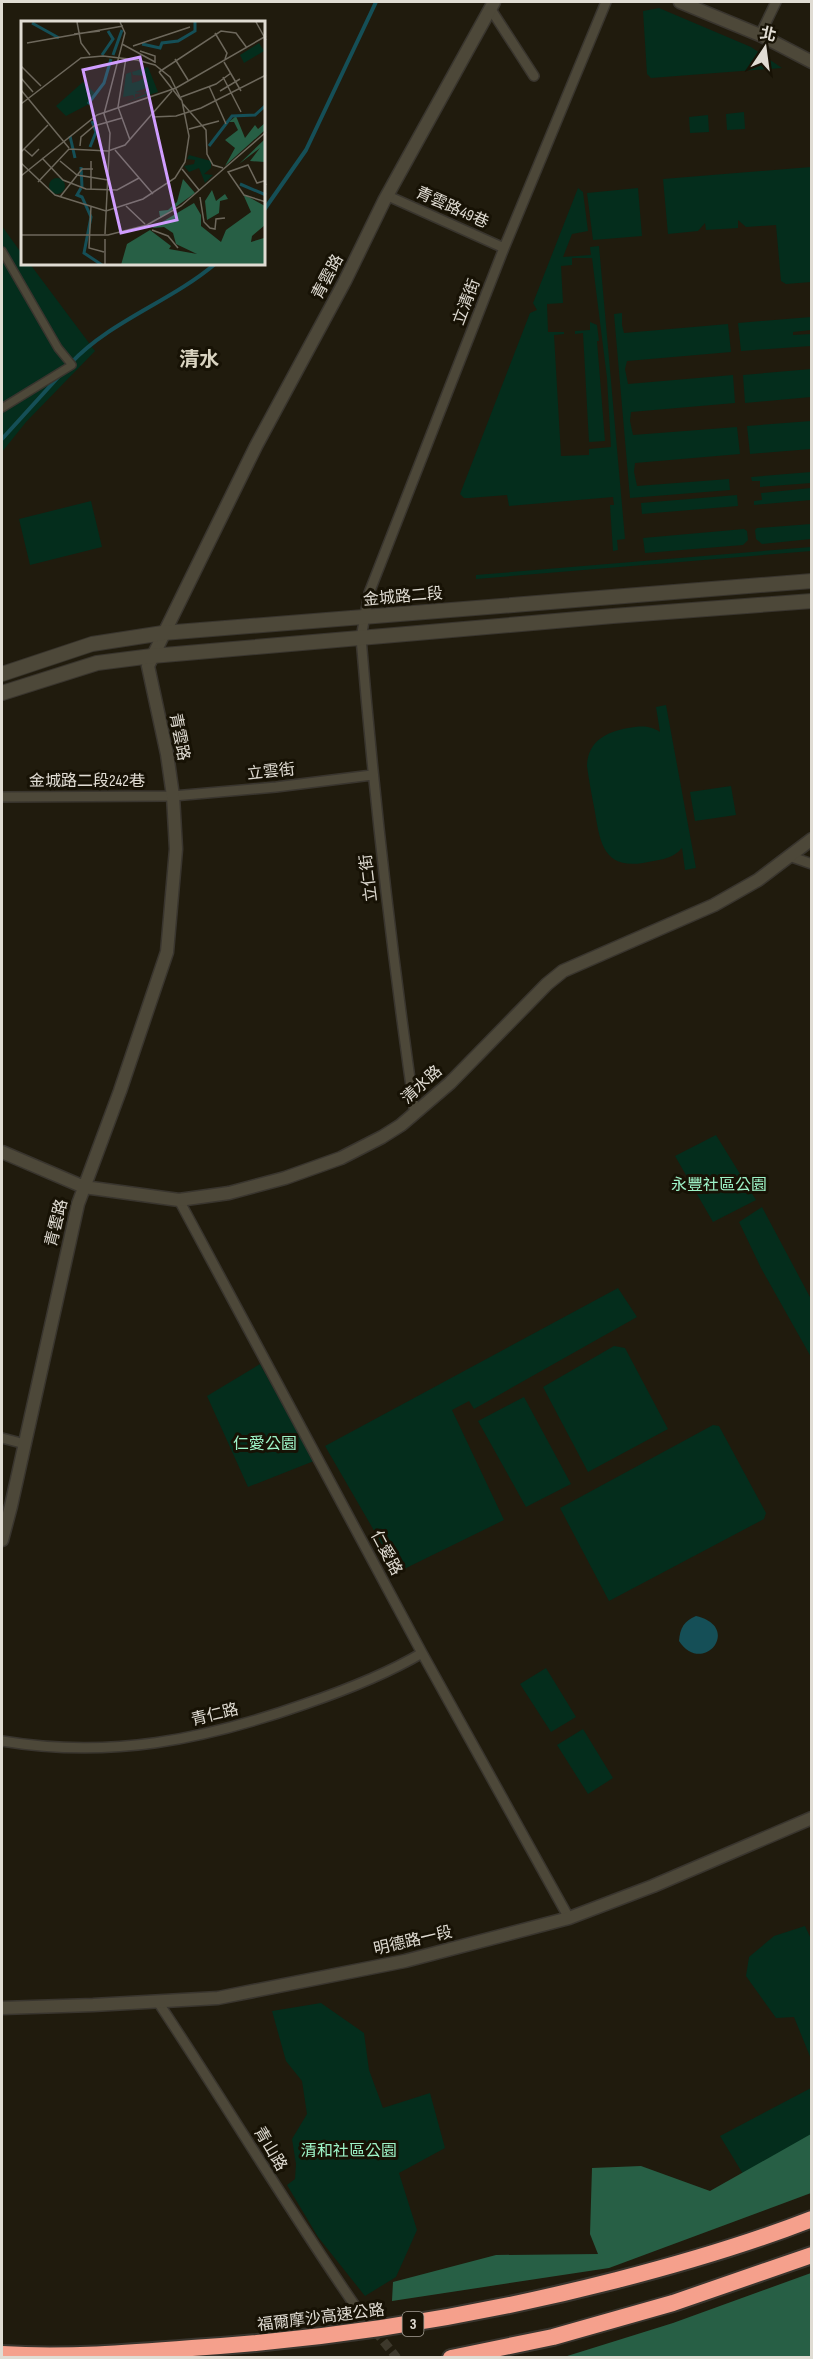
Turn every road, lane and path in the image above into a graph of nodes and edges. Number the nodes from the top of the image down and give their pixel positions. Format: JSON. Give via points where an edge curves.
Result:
{"nodes":[{"id":1,"x":606,"y":2,"type":"edge"},
{"id":2,"x":680,"y":2,"type":"edge"},
{"id":3,"x":776,"y":2,"type":"edge"},
{"id":4,"x":492,"y":5,"type":"edge"},
{"id":5,"x":760,"y":35,"type":"junction"},
{"id":6,"x":812,"y":62,"type":"edge"},
{"id":7,"x":534,"y":76,"type":"dead end"},
{"id":8,"x":388,"y":196,"type":"junction"},
{"id":9,"x":504,"y":248,"type":"junction"},
{"id":10,"x":2,"y":251,"type":"edge"},
{"id":11,"x":2,"y":408,"type":"edge"},
{"id":12,"x":812,"y":581,"type":"edge"},
{"id":13,"x":812,"y":601,"type":"edge"},
{"id":14,"x":364,"y":617,"type":"junction"},
{"id":15,"x":163,"y":633,"type":"junction"},
{"id":16,"x":361,"y":638,"type":"junction"},
{"id":17,"x":152,"y":656,"type":"junction"},
{"id":18,"x":2,"y":674,"type":"edge"},
{"id":19,"x":2,"y":693,"type":"edge"},
{"id":20,"x":372,"y":775,"type":"junction"},
{"id":21,"x":173,"y":796,"type":"junction"},
{"id":22,"x":2,"y":797,"type":"edge"},
{"id":23,"x":812,"y":839,"type":"edge"},
{"id":24,"x":789,"y":856,"type":"junction"},
{"id":25,"x":812,"y":864,"type":"edge"},
{"id":26,"x":415,"y":1114,"type":"junction"},
{"id":27,"x":2,"y":1152,"type":"edge"},
{"id":28,"x":84,"y":1186,"type":"junction"},
{"id":29,"x":179,"y":1200,"type":"junction"},
{"id":30,"x":2,"y":1438,"type":"edge"},
{"id":31,"x":25,"y":1444,"type":"junction"},
{"id":32,"x":2,"y":1540,"type":"edge"},
{"id":33,"x":422,"y":1653,"type":"junction"},
{"id":34,"x":2,"y":1741,"type":"edge"},
{"id":35,"x":812,"y":1818,"type":"edge"},
{"id":36,"x":569,"y":1918,"type":"junction"},
{"id":37,"x":158,"y":2002,"type":"junction"},
{"id":38,"x":2,"y":2008,"type":"edge"},
{"id":39,"x":812,"y":2219,"type":"edge"},
{"id":40,"x":812,"y":2255,"type":"edge"},
{"id":41,"x":358,"y":2310,"type":"tunnel mouth"},
{"id":42,"x":2,"y":2354,"type":"edge"},
{"id":43,"x":451,"y":2358,"type":"edge"}],
"edges":[{"from":1,"to":9,"type":"street","name":"立清街"},
{"from":2,"to":5,"type":"street"},
{"from":3,"to":5,"type":"street"},
{"from":4,"to":7,"type":"street"},
{"from":4,"to":8,"type":"street","name":"青雲路"},
{"from":5,"to":6,"type":"street"},
{"from":8,"to":9,"type":"street","name":"青雲路49巷"},
{"from":8,"to":15,"type":"street","name":"青雲路"},
{"from":9,"to":14,"type":"street","name":"立清街","via":[[369,593]]},
{"from":10,"to":11,"type":"street","via":[[58,348],[72,365]]},
{"from":12,"to":14,"type":"main road","name":"金城路二段"},
{"from":13,"to":16,"type":"main road"},
{"from":14,"to":15,"type":"main road","name":"金城路二段"},
{"from":14,"to":16,"type":"street","name":"立清街"},
{"from":15,"to":17,"type":"street","name":"青雲路"},
{"from":15,"to":18,"type":"main road","name":"金城路二段","via":[[92,644]]},
{"from":16,"to":17,"type":"main road"},
{"from":16,"to":20,"type":"street","name":"立仁街"},
{"from":17,"to":19,"type":"main road","via":[[97,663]]},
{"from":17,"to":21,"type":"street","name":"青雲路","via":[[148,666]]},
{"from":20,"to":21,"type":"street","name":"立雲街"},
{"from":20,"to":26,"type":"street","name":"立仁街"},
{"from":21,"to":22,"type":"street","name":"金城路二段242巷"},
{"from":21,"to":28,"type":"street","name":"青雲路","via":[[176,849],[167,952]]},
{"from":23,"to":24,"type":"street","name":"清水路"},
{"from":24,"to":25,"type":"street"},
{"from":24,"to":26,"type":"street","name":"清水路","via":[[758,880],[714,905],[563,971]]},
{"from":26,"to":29,"type":"street","name":"清水路","via":[[341,1158],[240,1190]]},
{"from":27,"to":28,"type":"street","name":"清水路"},
{"from":28,"to":29,"type":"street","name":"清水路"},
{"from":28,"to":31,"type":"street","name":"青雲路"},
{"from":29,"to":33,"type":"street","name":"仁愛路"},
{"from":30,"to":31,"type":"street"},
{"from":31,"to":32,"type":"street","name":"青雲路"},
{"from":33,"to":34,"type":"street","name":"青仁路","via":[[331,1695],[205,1735],[112,1748],[38,1747]]},
{"from":33,"to":36,"type":"street","name":"仁愛路"},
{"from":35,"to":36,"type":"street","name":"明德路一段"},
{"from":36,"to":37,"type":"street","name":"明德路一段","via":[[405,1961],[218,1998]]},
{"from":37,"to":38,"type":"street","name":"明德路一段"},
{"from":37,"to":41,"type":"street","name":"青山路"},
{"from":39,"to":42,"type":"highway","name":"福爾摩沙高速公路","number":"3","via":[[668,2267],[544,2299],[378,2330],[145,2352]]},
{"from":40,"to":43,"type":"highway","via":[[673,2303],[553,2337]]}]}
